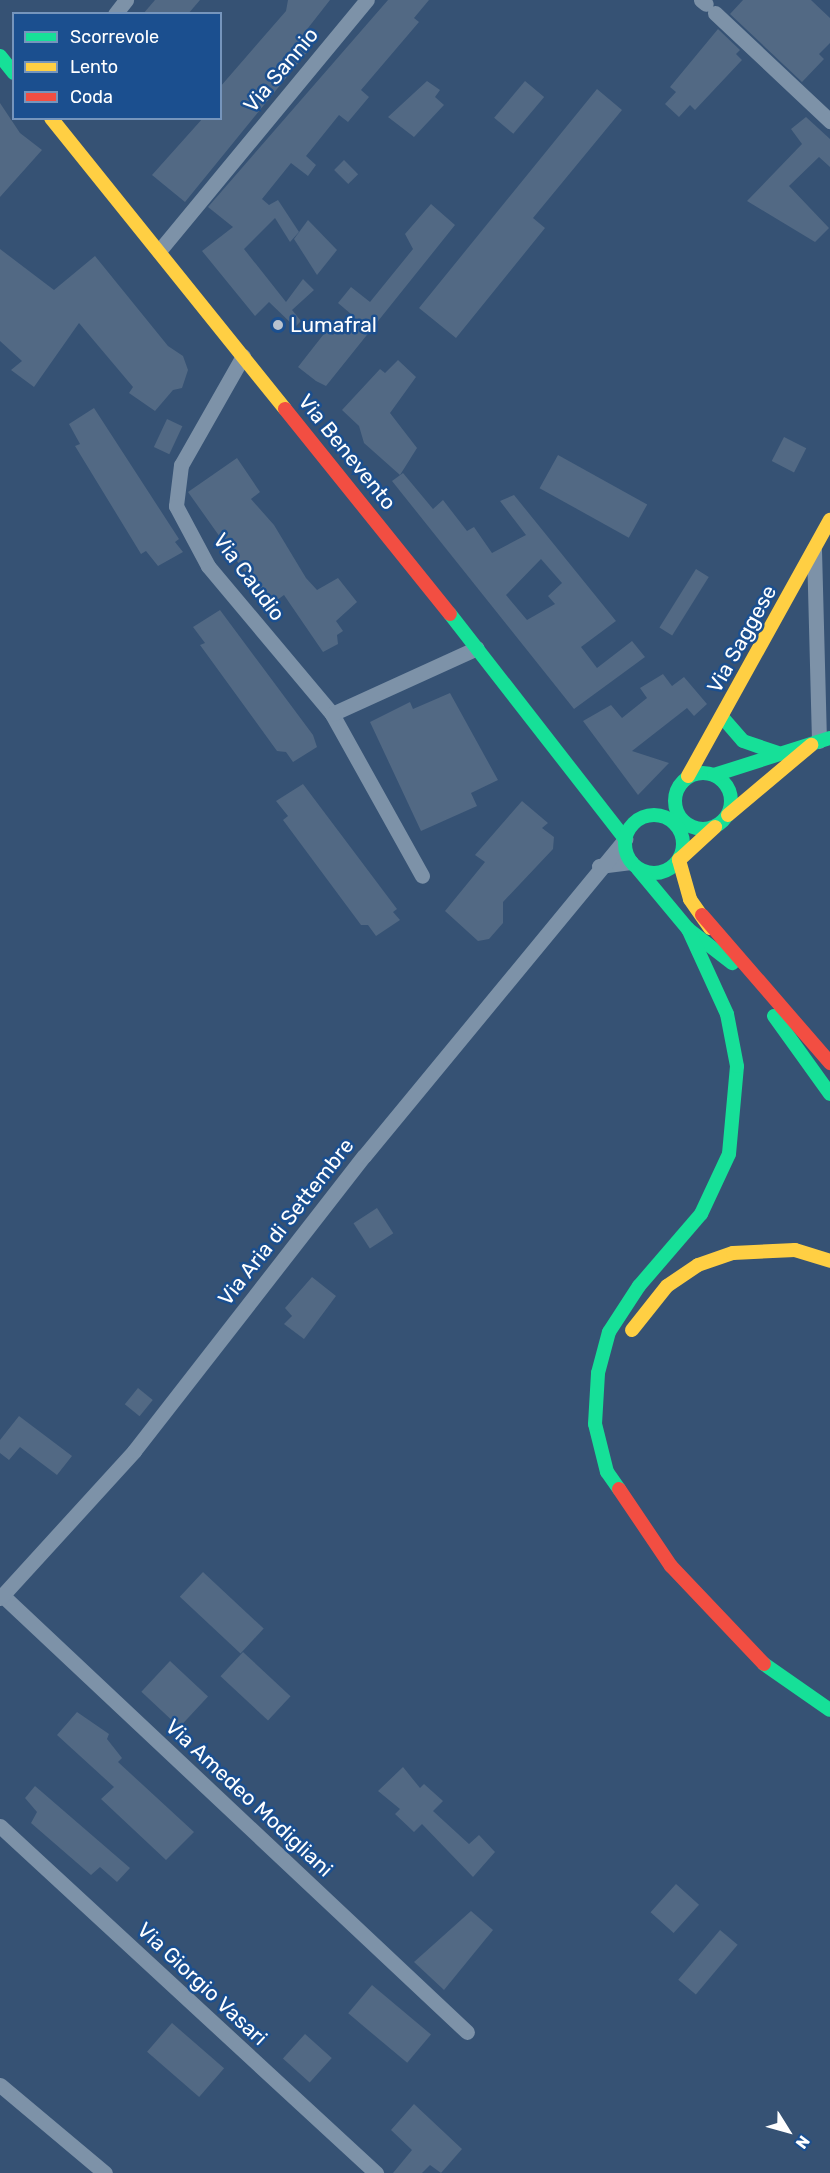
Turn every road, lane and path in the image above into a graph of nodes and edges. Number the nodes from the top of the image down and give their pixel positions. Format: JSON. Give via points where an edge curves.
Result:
{"nodes":[{"id":1,"x":126,"y":0,"type":"edge"},
{"id":2,"x":367,"y":0,"type":"edge"},
{"id":3,"x":707,"y":6,"type":"edge"},
{"id":4,"x":117,"y":12,"type":"edge"},
{"id":5,"x":0,"y":56,"type":"edge"},
{"id":6,"x":12,"y":71,"type":"edge"},
{"id":7,"x":53,"y":120,"type":"edge"},
{"id":8,"x":830,"y":121,"type":"edge"},
{"id":9,"x":159,"y":251,"type":"junction"},
{"id":10,"x":243,"y":356,"type":"junction"},
{"id":11,"x":830,"y":520,"type":"edge"},
{"id":12,"x":814,"y":550,"type":"junction"},
{"id":13,"x":477,"y":648,"type":"junction"},
{"id":14,"x":332,"y":714,"type":"junction"},
{"id":15,"x":723,"y":718,"type":"junction"},
{"id":16,"x":820,"y":741,"type":"edge"},
{"id":17,"x":777,"y":753,"type":"junction"},
{"id":18,"x":714,"y":775,"type":"junction"},
{"id":19,"x":684,"y":781,"type":"junction"},
{"id":20,"x":609,"y":812,"type":"junction"},
{"id":21,"x":728,"y":815,"type":"junction"},
{"id":22,"x":638,"y":819,"type":"junction"},
{"id":23,"x":715,"y":827,"type":"junction"},
{"id":24,"x":625,"y":839,"type":"junction"},
{"id":25,"x":679,"y":860,"type":"junction"},
{"id":26,"x":635,"y":865,"type":"junction"},
{"id":27,"x":599,"y":867,"type":"junction"},
{"id":28,"x":422,"y":876,"type":"dead end"},
{"id":29,"x":702,"y":915,"type":"junction"},
{"id":30,"x":688,"y":929,"type":"junction"},
{"id":31,"x":732,"y":963,"type":"junction"},
{"id":32,"x":830,"y":1063,"type":"edge"},
{"id":33,"x":830,"y":1094,"type":"edge"},
{"id":34,"x":830,"y":1261,"type":"edge"},
{"id":35,"x":623,"y":1349,"type":"dead end"},
{"id":36,"x":614,"y":1381,"type":"dead end"},
{"id":37,"x":618,"y":1448,"type":"dead end"},
{"id":38,"x":628,"y":1474,"type":"dead end"},
{"id":39,"x":1,"y":1596,"type":"edge"},
{"id":40,"x":761,"y":1638,"type":"dead end"},
{"id":41,"x":830,"y":1710,"type":"edge"},
{"id":42,"x":0,"y":1826,"type":"edge"},
{"id":43,"x":467,"y":2032,"type":"dead end"},
{"id":44,"x":0,"y":2085,"type":"edge"},
{"id":45,"x":105,"y":2173,"type":"edge"},
{"id":46,"x":376,"y":2173,"type":"edge"}],
"edges":[{"from":1,"to":4,"type":"street"},
{"from":2,"to":9,"type":"street","name":"Via Sannio"},
{"from":3,"to":8,"type":"street"},
{"from":5,"to":6,"type":"main road"},
{"from":7,"to":9,"type":"main road","name":"Via Benevento"},
{"from":9,"to":10,"type":"main road","name":"Via Benevento"},
{"from":10,"to":13,"type":"main road","name":"Via Benevento"},
{"from":10,"to":14,"type":"street","name":"Via Caudio","via":[[181,465],[176,506],[208,566]]},
{"from":11,"to":12,"type":"main road","name":"Via Saggese"},
{"from":12,"to":15,"type":"main road","name":"Via Saggese"},
{"from":12,"to":16,"type":"street"},
{"from":13,"to":14,"type":"street"},
{"from":13,"to":20,"type":"main road","name":"Via Benevento"},
{"from":14,"to":28,"type":"street","name":"Via Caudio"},
{"from":15,"to":17,"type":"main road","via":[[743,741]]},
{"from":15,"to":18,"type":"main road"},
{"from":15,"to":19,"type":"main road","name":"Via Saggese"},
{"from":16,"to":17,"type":"main road"},
{"from":16,"to":21,"type":"main road"},
{"from":17,"to":18,"type":"main road"},
{"from":18,"to":19,"type":"main road"},
{"from":18,"to":21,"type":"main road","via":[[728,787]]},
{"from":19,"to":22,"type":"main road"},
{"from":19,"to":23,"type":"main road","via":[[674,801],[679,817],[691,827]]},
{"from":20,"to":22,"type":"main road"},
{"from":20,"to":24,"type":"main road","name":"Via Benevento"},
{"from":21,"to":23,"type":"main road"},
{"from":22,"to":24,"type":"main road"},
{"from":22,"to":25,"type":"main road","via":[[655,814],[672,820],[682,834]]},
{"from":23,"to":25,"type":"main road"},
{"from":24,"to":26,"type":"main road"},
{"from":24,"to":27,"type":"street","name":"Via Aria di Settembre"},
{"from":25,"to":26,"type":"main road","via":[[657,873]]},
{"from":25,"to":29,"type":"main road","via":[[690,899]]},
{"from":26,"to":27,"type":"street"},
{"from":26,"to":30,"type":"main road"},
{"from":27,"to":39,"type":"street","name":"Via Aria di Settembre","via":[[134,1452]]},
{"from":29,"to":31,"type":"main road"},
{"from":29,"to":32,"type":"main road"},
{"from":30,"to":31,"type":"main road"},
{"from":30,"to":41,"type":"main road","via":[[728,1014],[737,1066],[729,1154],[701,1214],[639,1286],[609,1332],[598,1373],[595,1424],[607,1473],[671,1566],[762,1663]]},
{"from":31,"to":33,"type":"main road"},
{"from":34,"to":35,"type":"main road","via":[[763,1248],[698,1265],[645,1308]]},
{"from":36,"to":37,"type":"main road","via":[[613,1425]]},
{"from":38,"to":40,"type":"main road","via":[[684,1555]]},
{"from":39,"to":43,"type":"street","name":"Via Amedeo Modigliani"},
{"from":42,"to":46,"type":"street","name":"Via Giorgio Vasari"},
{"from":44,"to":45,"type":"street"}]}
